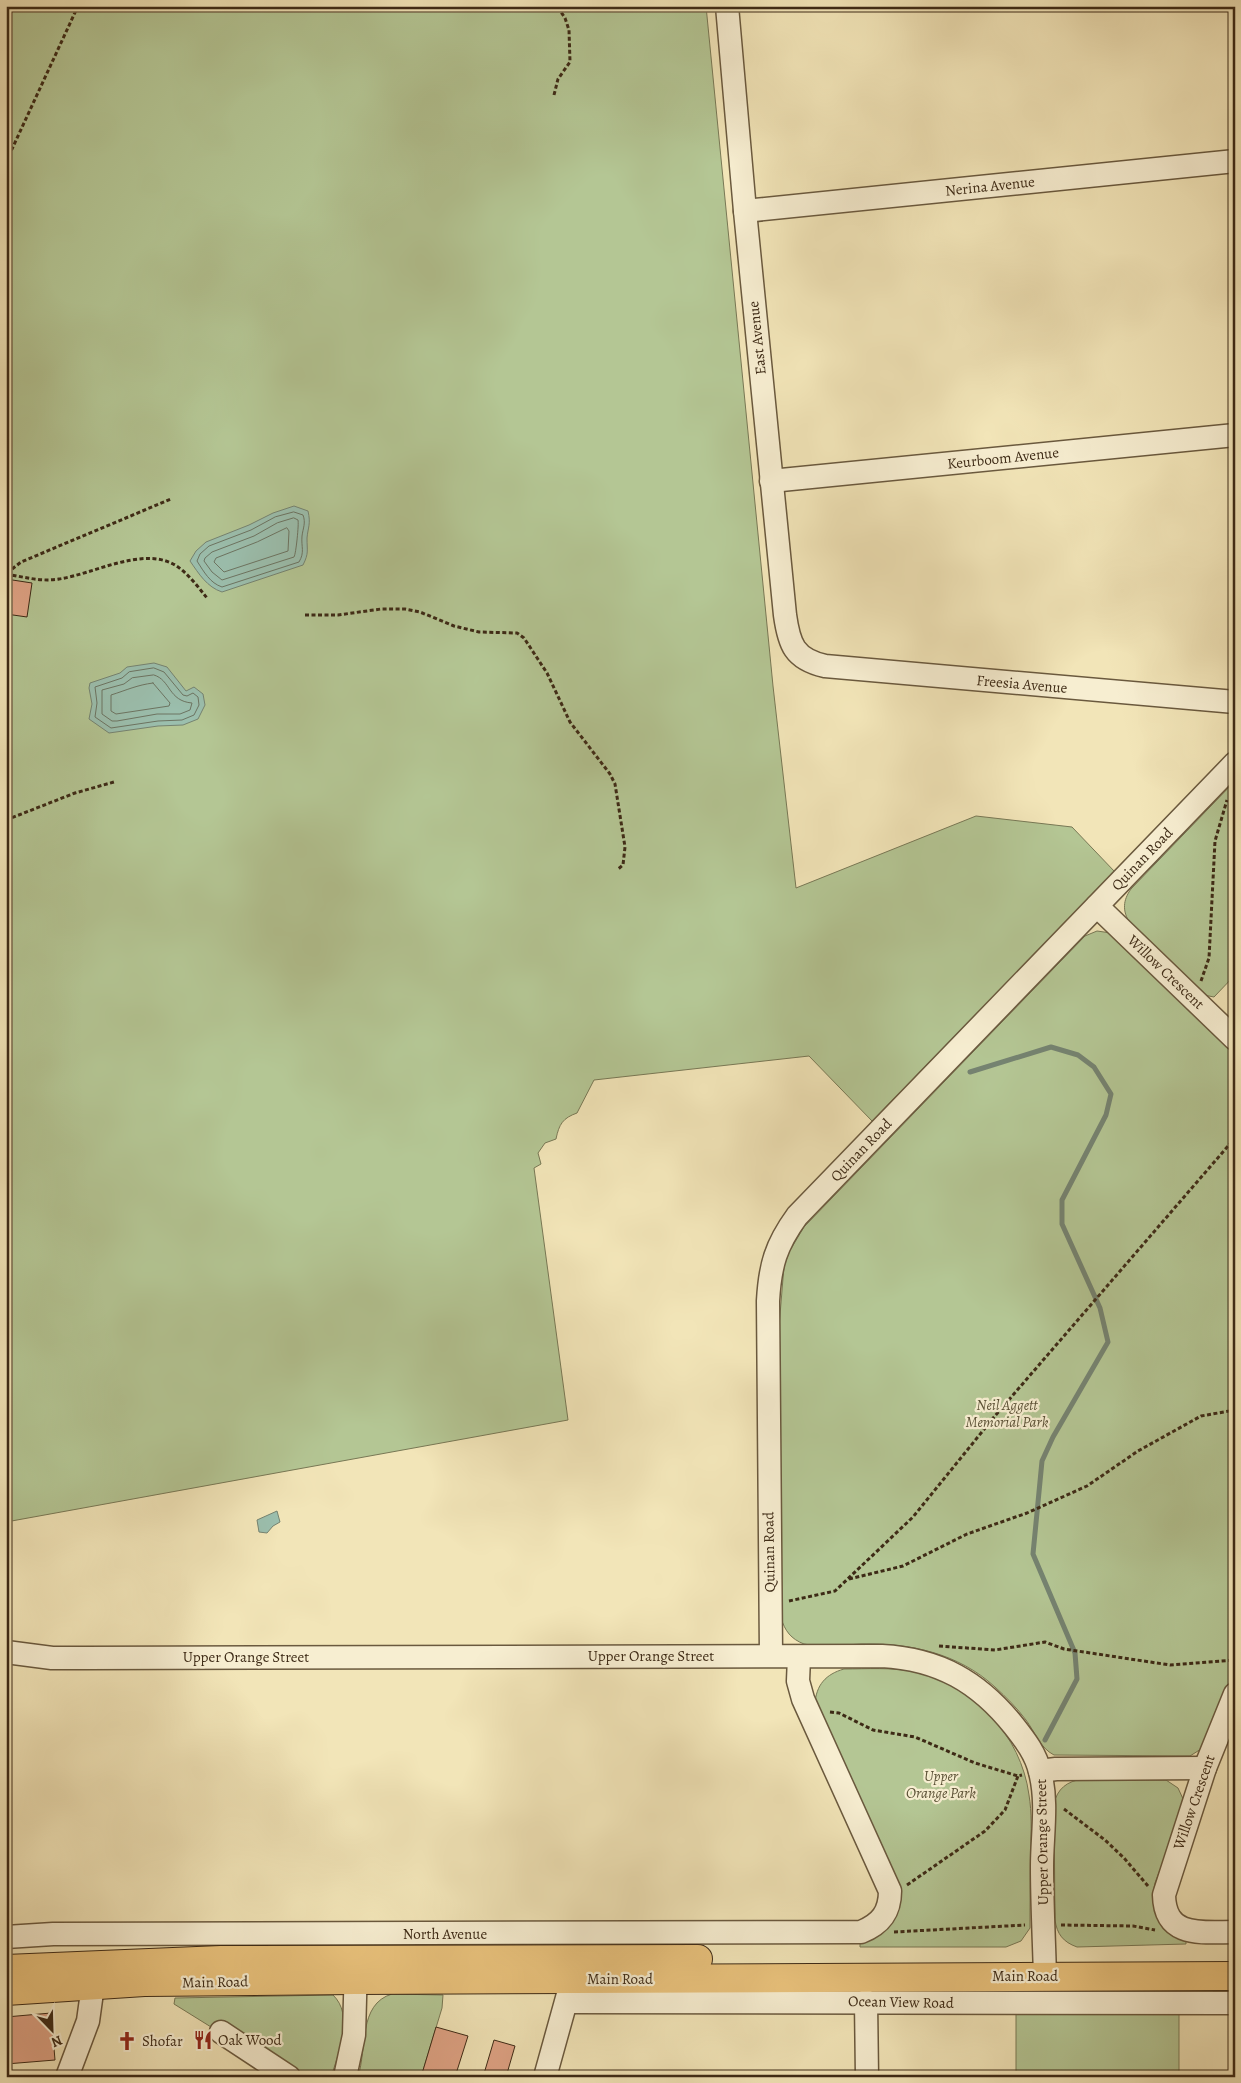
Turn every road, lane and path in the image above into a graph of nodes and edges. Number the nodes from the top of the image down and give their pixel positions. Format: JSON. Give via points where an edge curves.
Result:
{"nodes":[{"id":1,"x":78,"y":6,"type":"edge"},
{"id":2,"x":556,"y":6,"type":"edge"},
{"id":3,"x":727,"y":6,"type":"edge"},
{"id":4,"x":554,"y":95,"type":"dead end"},
{"id":5,"x":1235,"y":161,"type":"edge"},
{"id":6,"x":6,"y":162,"type":"edge"},
{"id":7,"x":745,"y":211,"type":"junction"},
{"id":8,"x":1235,"y":434,"type":"edge"},
{"id":9,"x":771,"y":481,"type":"junction"},
{"id":10,"x":171,"y":499,"type":"dead end"},
{"id":11,"x":6,"y":574,"type":"edge"},
{"id":12,"x":207,"y":598,"type":"dead end"},
{"id":13,"x":305,"y":615,"type":"dead end"},
{"id":14,"x":810,"y":661,"type":"joint"},
{"id":15,"x":1235,"y":702,"type":"edge"},
{"id":16,"x":1228,"y":771,"type":"edge"},
{"id":17,"x":114,"y":782,"type":"dead end"},
{"id":18,"x":6,"y":820,"type":"edge"},
{"id":19,"x":617,"y":870,"type":"dead end"},
{"id":20,"x":1097,"y":906,"type":"junction"},
{"id":21,"x":1194,"y":999,"type":"junction"},
{"id":22,"x":1235,"y":1039,"type":"edge"},
{"id":23,"x":1235,"y":1138,"type":"edge"},
{"id":24,"x":1235,"y":1410,"type":"edge"},
{"id":25,"x":847,"y":1580,"type":"junction"},
{"id":26,"x":770,"y":1609,"type":"junction"},
{"id":27,"x":935,"y":1645,"type":"dead end"},
{"id":28,"x":6,"y":1652,"type":"edge"},
{"id":29,"x":771,"y":1655,"type":"junction"},
{"id":30,"x":799,"y":1656,"type":"junction"},
{"id":31,"x":1235,"y":1660,"type":"edge"},
{"id":32,"x":1235,"y":1694,"type":"edge"},
{"id":33,"x":807,"y":1709,"type":"junction"},
{"id":34,"x":1205,"y":1768,"type":"junction"},
{"id":35,"x":1029,"y":1774,"type":"junction"},
{"id":36,"x":1043,"y":1806,"type":"junction"},
{"id":37,"x":890,"y":1901,"type":"junction"},
{"id":38,"x":1165,"y":1904,"type":"junction"},
{"id":39,"x":1235,"y":1932,"type":"edge"},
{"id":40,"x":6,"y":1937,"type":"edge"},
{"id":41,"x":1235,"y":1959,"type":"edge"},
{"id":42,"x":6,"y":1969,"type":"edge"},
{"id":43,"x":1045,"y":1969,"type":"junction"},
{"id":44,"x":356,"y":1970,"type":"junction"},
{"id":45,"x":1235,"y":1976,"type":"edge"},
{"id":46,"x":570,"y":1980,"type":"junction"},
{"id":47,"x":93,"y":1985,"type":"junction"},
{"id":48,"x":6,"y":1991,"type":"edge"},
{"id":49,"x":866,"y":2001,"type":"junction"},
{"id":50,"x":1235,"y":2002,"type":"edge"},
{"id":51,"x":221,"y":2032,"type":"dead end"},
{"id":52,"x":68,"y":2077,"type":"edge"},
{"id":53,"x":289,"y":2077,"type":"edge"},
{"id":54,"x":345,"y":2077,"type":"edge"},
{"id":55,"x":545,"y":2077,"type":"edge"},
{"id":56,"x":867,"y":2077,"type":"edge"}],
"edges":[{"from":1,"to":6,"type":"path"},
{"from":2,"to":4,"type":"path","via":[[569,30],[570,62],[558,79]]},
{"from":3,"to":7,"type":"street","name":"East Avenue"},
{"from":5,"to":7,"type":"street","name":"Nerina Avenue"},
{"from":7,"to":9,"type":"street","name":"East Avenue"},
{"from":8,"to":9,"type":"street","name":"Keurboom Avenue"},
{"from":9,"to":14,"type":"street","name":"East Avenue","via":[[788,634],[797,653]]},
{"from":10,"to":11,"type":"path","via":[[21,562]]},
{"from":11,"to":12,"type":"path","via":[[41,580],[60,579],[121,562],[159,560],[175,566],[189,577]]},
{"from":13,"to":19,"type":"path","via":[[405,609],[454,626],[479,632],[517,633],[524,638],[547,673],[570,722],[615,784],[626,847],[623,865]]},
{"from":14,"to":15,"type":"street","name":"Freesia Avenue","via":[[835,667]]},
{"from":16,"to":20,"type":"street","name":"Quinan Road"},
{"from":16,"to":21,"type":"path","via":[[1231,786],[1215,841],[1209,958]]},
{"from":17,"to":18,"type":"path","via":[[75,793]]},
{"from":20,"to":21,"type":"street","name":"Willow Crescent"},
{"from":20,"to":26,"type":"street","name":"Quinan Road","via":[[784,1233],[770,1275],[768,1301]]},
{"from":21,"to":22,"type":"street","name":"Willow Crescent"},
{"from":23,"to":25,"type":"path","via":[[994,1417],[913,1517]]},
{"from":24,"to":25,"type":"path","via":[[1201,1416],[1138,1451],[1088,1486],[1027,1513],[967,1534],[903,1566]]},
{"from":25,"to":26,"type":"path","via":[[834,1591]]},
{"from":26,"to":29,"type":"street","name":"Quinan Road"},
{"from":27,"to":31,"type":"path","via":[[995,1650],[1045,1642],[1064,1649],[1170,1665]]},
{"from":28,"to":29,"type":"street","name":"Upper Orange Street","via":[[52,1658]]},
{"from":29,"to":30,"type":"street","name":"Upper Orange Street"},
{"from":30,"to":33,"type":"street","via":[[798,1681]]},
{"from":30,"to":35,"type":"street","name":"Upper Orange Street","via":[[900,1657],[945,1669],[976,1688],[1005,1715],[1029,1746]]},
{"from":32,"to":34,"type":"street","name":"Willow Crescent"},
{"from":33,"to":35,"type":"path","via":[[839,1713],[873,1730],[915,1736],[974,1763]]},
{"from":33,"to":37,"type":"street","via":[[879,1864],[890,1891]]},
{"from":34,"to":35,"type":"street","via":[[1056,1769]]},
{"from":34,"to":38,"type":"street","name":"Willow Crescent"},
{"from":35,"to":36,"type":"street","name":"Upper Orange Street"},
{"from":35,"to":37,"type":"path","via":[[1005,1810],[985,1830]]},
{"from":36,"to":38,"type":"path","via":[[1058,1805],[1105,1840]]},
{"from":36,"to":43,"type":"street","name":"Upper Orange Street"},
{"from":37,"to":40,"type":"street","name":"North Avenue","via":[[888,1911],[880,1921],[861,1932],[848,1934],[53,1934]]},
{"from":38,"to":39,"type":"street","via":[[1178,1926],[1192,1932]]},
{"from":41,"to":43,"type":"main road","name":"Main Road"},
{"from":42,"to":44,"type":"main road","name":"Main Road","via":[[192,1961]]},
{"from":43,"to":45,"type":"main road","name":"Main Road"},
{"from":43,"to":46,"type":"main road","name":"Main Road"},
{"from":44,"to":46,"type":"main road","name":"Main Road"},
{"from":44,"to":47,"type":"main road","name":"Main Road"},
{"from":44,"to":54,"type":"street","via":[[354,2035]]},
{"from":46,"to":49,"type":"street","name":"Ocean View Road"},
{"from":46,"to":55,"type":"street"},
{"from":47,"to":48,"type":"main road","name":"Main Road"},
{"from":47,"to":52,"type":"street","via":[[88,2021]]},
{"from":49,"to":50,"type":"street","name":"Ocean View Road"},
{"from":49,"to":56,"type":"street"},
{"from":51,"to":53,"type":"street"}]}
